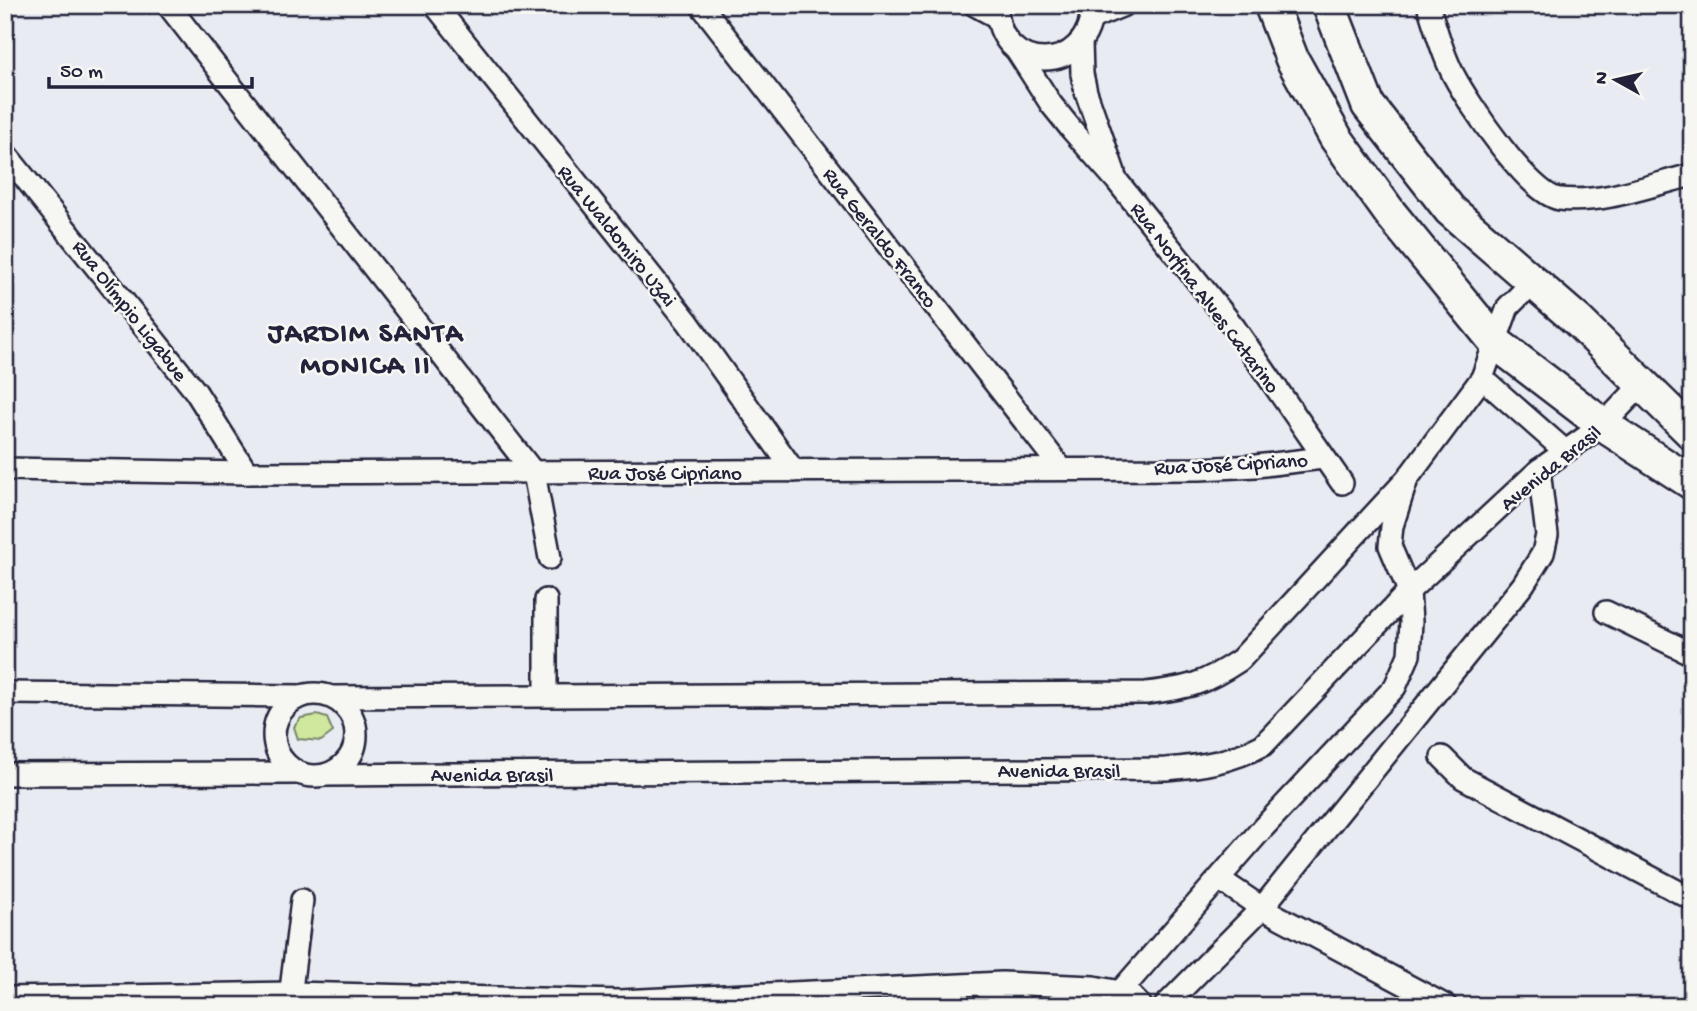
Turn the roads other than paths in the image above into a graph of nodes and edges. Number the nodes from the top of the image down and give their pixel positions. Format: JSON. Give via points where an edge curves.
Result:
{"nodes":[{"id":1,"x":167,"y":5,"type":"edge"},
{"id":2,"x":435,"y":5,"type":"edge"},
{"id":3,"x":701,"y":5,"type":"edge"},
{"id":4,"x":975,"y":5,"type":"edge"},
{"id":5,"x":1124,"y":5,"type":"edge"},
{"id":6,"x":1271,"y":5,"type":"edge"},
{"id":7,"x":1329,"y":5,"type":"edge"},
{"id":8,"x":1428,"y":5,"type":"edge"},
{"id":9,"x":997,"y":11,"type":"edge"},
{"id":10,"x":1092,"y":12,"type":"edge"},
{"id":11,"x":1082,"y":42,"type":"junction"},
{"id":12,"x":1017,"y":51,"type":"junction"},
{"id":13,"x":5,"y":153,"type":"edge"},
{"id":14,"x":1692,"y":175,"type":"edge"},
{"id":15,"x":1117,"y":181,"type":"junction"},
{"id":16,"x":1537,"y":284,"type":"junction"},
{"id":17,"x":1496,"y":343,"type":"junction"},
{"id":18,"x":1482,"y":378,"type":"junction"},
{"id":19,"x":1643,"y":384,"type":"junction"},
{"id":20,"x":1603,"y":425,"type":"junction"},
{"id":21,"x":1692,"y":433,"type":"edge"},
{"id":22,"x":1565,"y":452,"type":"junction"},
{"id":23,"x":1323,"y":458,"type":"junction"},
{"id":24,"x":1061,"y":468,"type":"junction"},
{"id":25,"x":5,"y":469,"type":"edge"},
{"id":26,"x":1539,"y":470,"type":"junction"},
{"id":27,"x":794,"y":471,"type":"junction"},
{"id":28,"x":247,"y":473,"type":"junction"},
{"id":29,"x":534,"y":473,"type":"junction"},
{"id":30,"x":1407,"y":479,"type":"junction"},
{"id":31,"x":1342,"y":483,"type":"dead end"},
{"id":32,"x":1692,"y":484,"type":"edge"},
{"id":33,"x":550,"y":558,"type":"dead end"},
{"id":34,"x":1409,"y":591,"type":"junction"},
{"id":35,"x":546,"y":600,"type":"dead end"},
{"id":36,"x":1606,"y":612,"type":"dead end"},
{"id":37,"x":1692,"y":654,"type":"edge"},
{"id":38,"x":5,"y":694,"type":"edge"},
{"id":39,"x":303,"y":695,"type":"junction"},
{"id":40,"x":546,"y":695,"type":"junction"},
{"id":41,"x":333,"y":697,"type":"junction"},
{"id":42,"x":1442,"y":757,"type":"dead end"},
{"id":43,"x":299,"y":773,"type":"junction"},
{"id":44,"x":5,"y":774,"type":"edge"},
{"id":45,"x":325,"y":775,"type":"junction"},
{"id":46,"x":1219,"y":879,"type":"junction"},
{"id":47,"x":1692,"y":899,"type":"edge"},
{"id":48,"x":302,"y":900,"type":"dead end"},
{"id":49,"x":1262,"y":908,"type":"junction"},
{"id":50,"x":979,"y":984,"type":"junction"},
{"id":51,"x":1120,"y":992,"type":"junction"},
{"id":52,"x":5,"y":998,"type":"edge"},
{"id":53,"x":290,"y":1000,"type":"edge"},
{"id":54,"x":203,"y":1001,"type":"edge"},
{"id":55,"x":500,"y":1002,"type":"edge"},
{"id":56,"x":619,"y":1003,"type":"edge"},
{"id":57,"x":1024,"y":1006,"type":"edge"},
{"id":58,"x":1094,"y":1006,"type":"edge"},
{"id":59,"x":1141,"y":1006,"type":"edge"},
{"id":60,"x":1165,"y":1006,"type":"edge"},
{"id":61,"x":1446,"y":1006,"type":"edge"}],
"edges":[{"from":1,"to":29,"type":"street"},
{"from":2,"to":27,"type":"street","name":"Rua Waldomiro Uzai","via":[[688,322]]},
{"from":3,"to":24,"type":"street","name":"Rua Geraldo Franco"},
{"from":4,"to":9,"type":"street"},
{"from":5,"to":10,"type":"street"},
{"from":6,"to":17,"type":"street","via":[[1292,59],[1336,138],[1390,213]]},
{"from":7,"to":16,"type":"street","via":[[1368,105],[1450,210]]},
{"from":8,"to":14,"type":"street","via":[[1453,75],[1532,184],[1557,199],[1594,199]]},
{"from":9,"to":12,"type":"street","name":"Rua Norfina Alves Catarino","via":[[1007,41]]},
{"from":10,"to":11,"type":"street"},
{"from":11,"to":12,"type":"street","via":[[1065,55],[1044,60]]},
{"from":11,"to":15,"type":"street","name":"Rua Norfina Alves Catarino","via":[[1086,92]]},
{"from":12,"to":15,"type":"street","name":"Rua Norfina Alves Catarino","via":[[1051,104]]},
{"from":13,"to":28,"type":"street","name":"Rua Olímpio Ligabue","via":[[196,392]]},
{"from":15,"to":23,"type":"street","name":"Rua Norfina Alves Catarino","via":[[1234,327]]},
{"from":16,"to":17,"type":"street","via":[[1508,307]]},
{"from":16,"to":19,"type":"street"},
{"from":17,"to":18,"type":"street"},
{"from":17,"to":20,"type":"street"},
{"from":18,"to":22,"type":"street"},
{"from":18,"to":30,"type":"street"},
{"from":19,"to":20,"type":"street","name":"Avenida Brasil"},
{"from":19,"to":21,"type":"street"},
{"from":20,"to":22,"type":"street","name":"Avenida Brasil"},
{"from":20,"to":32,"type":"street"},
{"from":22,"to":26,"type":"street","name":"Avenida Brasil"},
{"from":23,"to":24,"type":"street","name":"Rua José Cipriano","via":[[1200,469]]},
{"from":23,"to":31,"type":"street","name":"Rua Norfina Alves Catarino"},
{"from":24,"to":27,"type":"street","name":"Rua José Cipriano"},
{"from":25,"to":28,"type":"street","name":"Rua José Cipriano"},
{"from":26,"to":34,"type":"street","name":"Avenida Brasil"},
{"from":26,"to":49,"type":"street","via":[[1547,535],[1543,554],[1523,585]]},
{"from":27,"to":29,"type":"street","name":"Rua José Cipriano"},
{"from":28,"to":29,"type":"street","name":"Rua José Cipriano"},
{"from":29,"to":33,"type":"street"},
{"from":30,"to":34,"type":"street","via":[[1390,546]]},
{"from":30,"to":40,"type":"street","via":[[1240,660],[1185,689]]},
{"from":34,"to":45,"type":"street","name":"Avenida Brasil","via":[[1263,745],[1210,765]]},
{"from":34,"to":46,"type":"street","via":[[1409,655],[1395,687]]},
{"from":35,"to":40,"type":"street"},
{"from":36,"to":37,"type":"street"},
{"from":38,"to":39,"type":"street"},
{"from":39,"to":41,"type":"street"},
{"from":39,"to":43,"type":"street","via":[[287,704],[274,729],[279,755]]},
{"from":40,"to":41,"type":"street"},
{"from":41,"to":45,"type":"street","via":[[349,710],[357,736],[348,761]]},
{"from":42,"to":47,"type":"street","via":[[1463,778]]},
{"from":43,"to":44,"type":"street"},
{"from":43,"to":45,"type":"street"},
{"from":46,"to":49,"type":"street"},
{"from":46,"to":51,"type":"street"},
{"from":48,"to":53,"type":"street"},
{"from":49,"to":60,"type":"street"},
{"from":49,"to":61,"type":"street"},
{"from":50,"to":51,"type":"street","via":[[1094,987]]},
{"from":50,"to":56,"type":"street"},
{"from":50,"to":57,"type":"street"},
{"from":51,"to":58,"type":"street"},
{"from":51,"to":59,"type":"street"},
{"from":52,"to":54,"type":"street"},
{"from":53,"to":54,"type":"street"},
{"from":53,"to":55,"type":"street"},
{"from":55,"to":56,"type":"street"}]}
